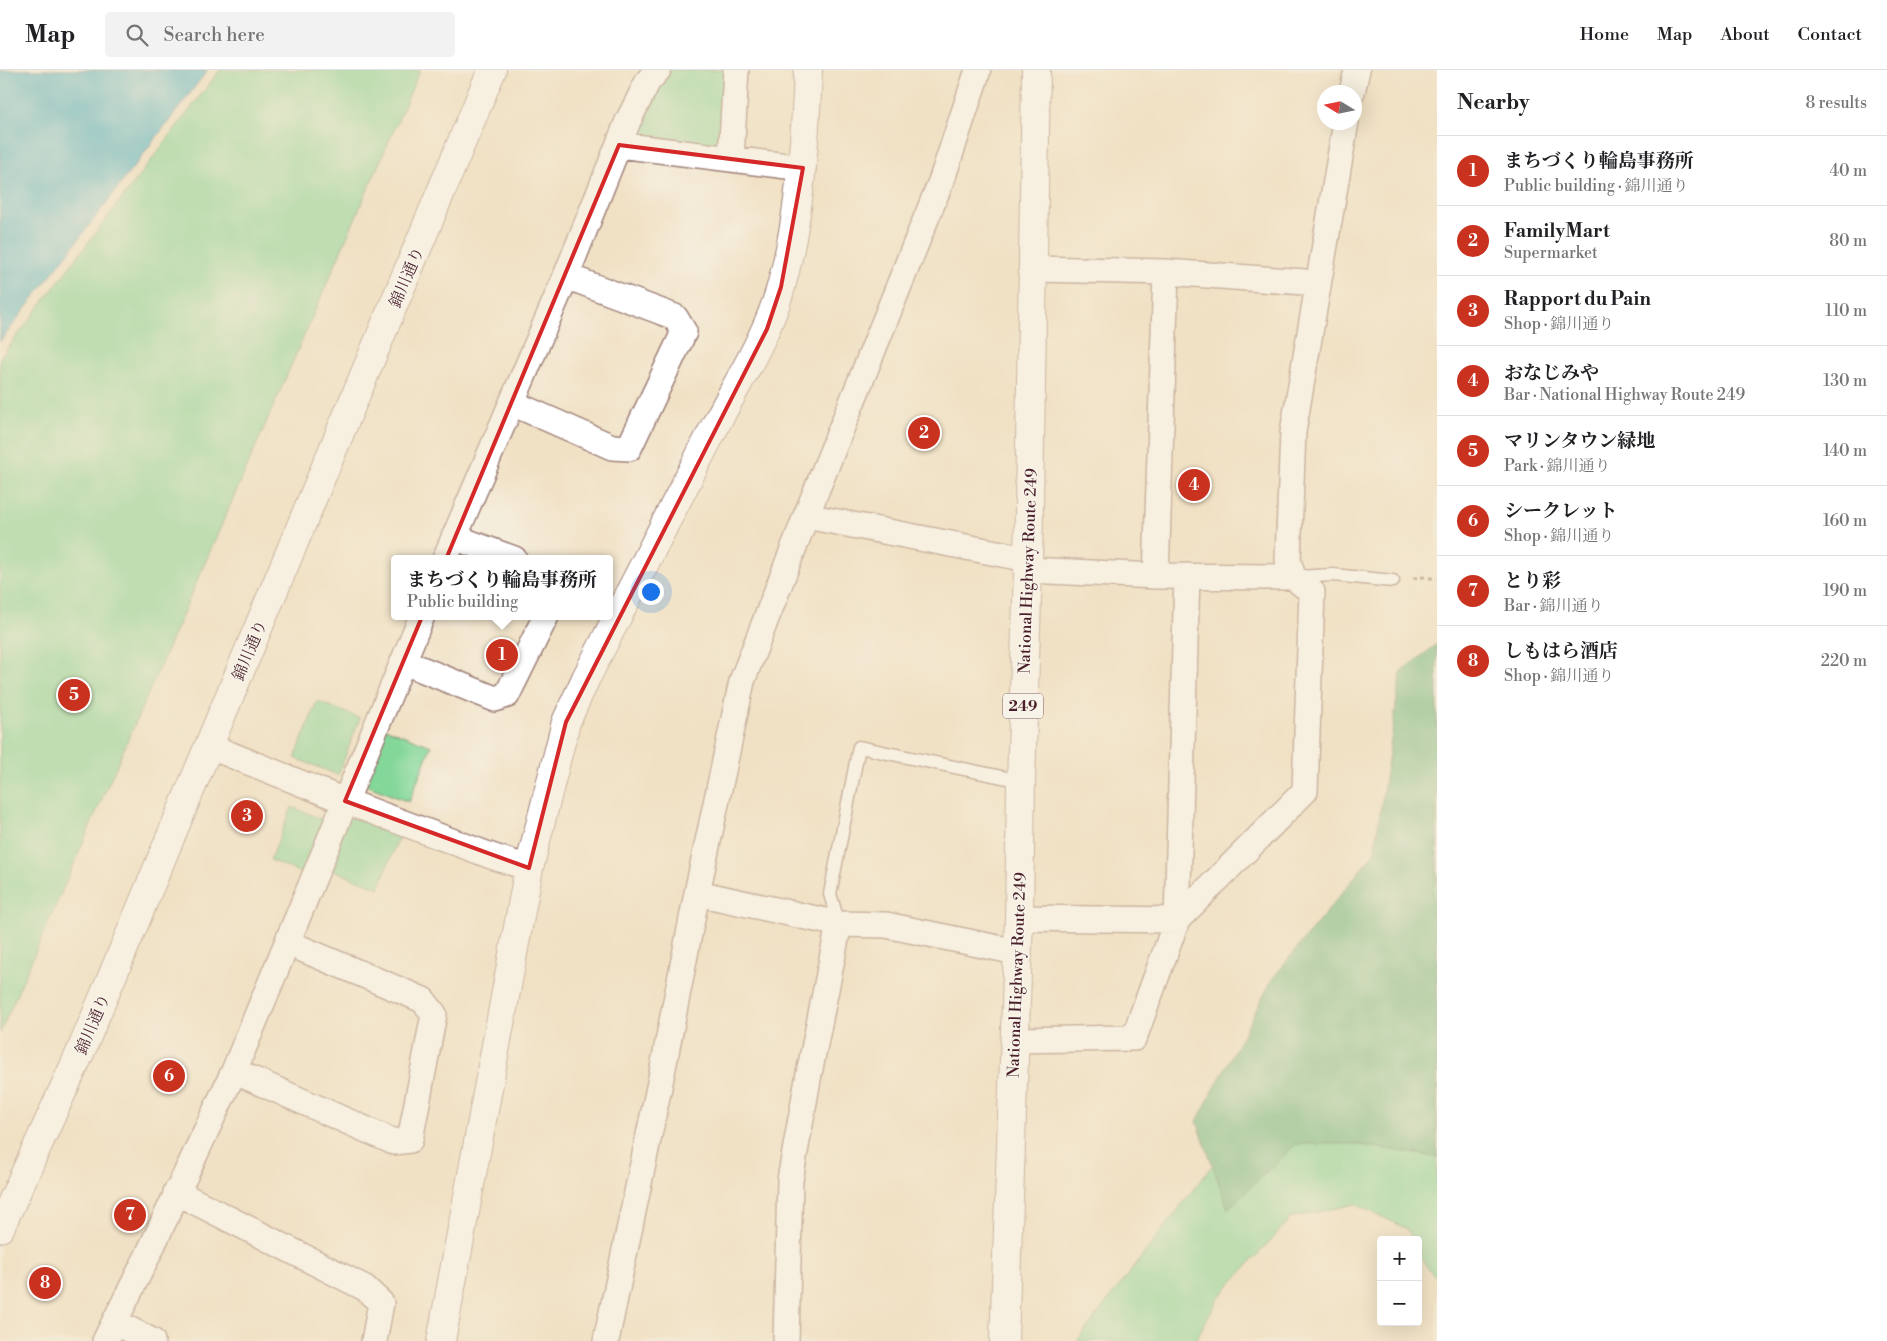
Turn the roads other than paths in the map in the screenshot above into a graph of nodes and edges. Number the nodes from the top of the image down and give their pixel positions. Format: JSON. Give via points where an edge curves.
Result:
{"nodes":[{"id":1,"x":492,"y":70,"type":"edge"},
{"id":2,"x":658,"y":70,"type":"edge"},
{"id":3,"x":736,"y":70,"type":"edge"},
{"id":4,"x":808,"y":70,"type":"edge"},
{"id":5,"x":978,"y":70,"type":"edge"},
{"id":6,"x":1036,"y":70,"type":"edge"},
{"id":7,"x":1356,"y":70,"type":"edge"},
{"id":8,"x":1353,"y":85,"type":"edge"},
{"id":9,"x":1345,"y":130,"type":"edge"},
{"id":10,"x":619,"y":144,"type":"junction"},
{"id":11,"x":731,"y":159,"type":"junction"},
{"id":12,"x":803,"y":168,"type":"junction"},
{"id":13,"x":1034,"y":269,"type":"junction"},
{"id":14,"x":1166,"y":272,"type":"junction"},
{"id":15,"x":566,"y":276,"type":"junction"},
{"id":16,"x":1318,"y":283,"type":"junction"},
{"id":17,"x":512,"y":403,"type":"junction"},
{"id":18,"x":806,"y":516,"type":"junction"},
{"id":19,"x":449,"y":548,"type":"edge"},
{"id":20,"x":490,"y":555,"type":"edge"},
{"id":21,"x":1028,"y":565,"type":"junction"},
{"id":22,"x":1156,"y":576,"type":"junction"},
{"id":23,"x":1187,"y":576,"type":"junction"},
{"id":24,"x":1293,"y":577,"type":"junction"},
{"id":25,"x":1393,"y":581,"type":"dead end"},
{"id":26,"x":420,"y":620,"type":"edge"},
{"id":27,"x":544,"y":620,"type":"edge"},
{"id":28,"x":404,"y":662,"type":"junction"},
{"id":29,"x":209,"y":746,"type":"junction"},
{"id":30,"x":1021,"y":781,"type":"junction"},
{"id":31,"x":345,"y":801,"type":"junction"},
{"id":32,"x":529,"y":868,"type":"junction"},
{"id":33,"x":697,"y":893,"type":"junction"},
{"id":34,"x":1019,"y":918,"type":"junction"},
{"id":35,"x":1177,"y":920,"type":"junction"},
{"id":36,"x":839,"y":924,"type":"junction"},
{"id":37,"x":288,"y":943,"type":"junction"},
{"id":38,"x":1018,"y":952,"type":"junction"},
{"id":39,"x":1014,"y":1040,"type":"junction"},
{"id":40,"x":234,"y":1071,"type":"junction"},
{"id":41,"x":176,"y":1192,"type":"junction"},
{"id":42,"x":0,"y":1228,"type":"edge"},
{"id":43,"x":110,"y":1331,"type":"edge"},
{"id":44,"x":152,"y":1341,"type":"edge"},
{"id":45,"x":374,"y":1341,"type":"edge"},
{"id":46,"x":441,"y":1341,"type":"edge"},
{"id":47,"x":606,"y":1341,"type":"edge"},
{"id":48,"x":786,"y":1341,"type":"edge"},
{"id":49,"x":1004,"y":1341,"type":"edge"}],
"edges":[{"from":1,"to":29,"type":"main road","name":"錦川通り"},
{"from":2,"to":10,"type":"street","via":[[636,102]]},
{"from":3,"to":11,"type":"street"},
{"from":4,"to":12,"type":"main road"},
{"from":5,"to":18,"type":"street","via":[[942,179]]},
{"from":6,"to":13,"type":"main road","name":"National Highway Route 249","number":"249"},
{"from":7,"to":8,"type":"street"},
{"from":9,"to":16,"type":"street"},
{"from":10,"to":11,"type":"street"},
{"from":10,"to":15,"type":"street"},
{"from":11,"to":12,"type":"street"},
{"from":12,"to":32,"type":"main road","via":[[792,239],[767,329],[566,722]]},
{"from":13,"to":14,"type":"street"},
{"from":13,"to":21,"type":"main road","name":"National Highway Route 249","number":"249"},
{"from":14,"to":16,"type":"street"},
{"from":14,"to":22,"type":"street"},
{"from":15,"to":17,"type":"street"},
{"from":15,"to":17,"type":"street","via":[[675,317],[684,332],[629,448],[612,447]]},
{"from":16,"to":24,"type":"street","via":[[1293,432],[1288,560]]},
{"from":17,"to":19,"type":"street"},
{"from":18,"to":21,"type":"street"},
{"from":18,"to":33,"type":"street","via":[[742,681]]},
{"from":19,"to":20,"type":"street"},
{"from":21,"to":22,"type":"street"},
{"from":21,"to":30,"type":"main road","name":"National Highway Route 249","number":"249"},
{"from":22,"to":23,"type":"street"},
{"from":23,"to":24,"type":"street"},
{"from":23,"to":35,"type":"street"},
{"from":24,"to":25,"type":"lane","via":[[1333,575]]},
{"from":24,"to":35,"type":"street","via":[[1312,592],[1305,791]]},
{"from":26,"to":28,"type":"street"},
{"from":27,"to":28,"type":"street","via":[[507,696],[494,699]]},
{"from":28,"to":31,"type":"street"},
{"from":29,"to":31,"type":"street"},
{"from":29,"to":42,"type":"main road","name":"錦川通り","via":[[80,1053]]},
{"from":30,"to":34,"type":"main road","name":"National Highway Route 249","number":"249"},
{"from":30,"to":36,"type":"lane","via":[[859,747],[830,894]]},
{"from":31,"to":32,"type":"street"},
{"from":31,"to":37,"type":"street"},
{"from":32,"to":46,"type":"main road"},
{"from":33,"to":36,"type":"street"},
{"from":33,"to":47,"type":"street"},
{"from":34,"to":35,"type":"street"},
{"from":34,"to":38,"type":"main road","name":"National Highway Route 249","number":"249"},
{"from":35,"to":39,"type":"street","via":[[1134,1038]]},
{"from":36,"to":38,"type":"street","via":[[886,925]]},
{"from":36,"to":48,"type":"street","via":[[790,1180]]},
{"from":37,"to":40,"type":"street"},
{"from":37,"to":40,"type":"street","via":[[423,1000],[434,1014],[410,1140],[394,1142]]},
{"from":38,"to":39,"type":"main road","name":"National Highway Route 249","number":"249"},
{"from":39,"to":49,"type":"main road","name":"National Highway Route 249","number":"249"},
{"from":40,"to":41,"type":"street"},
{"from":41,"to":43,"type":"street"},
{"from":41,"to":45,"type":"street","via":[[365,1288],[381,1303]]},
{"from":43,"to":44,"type":"street"}]}
